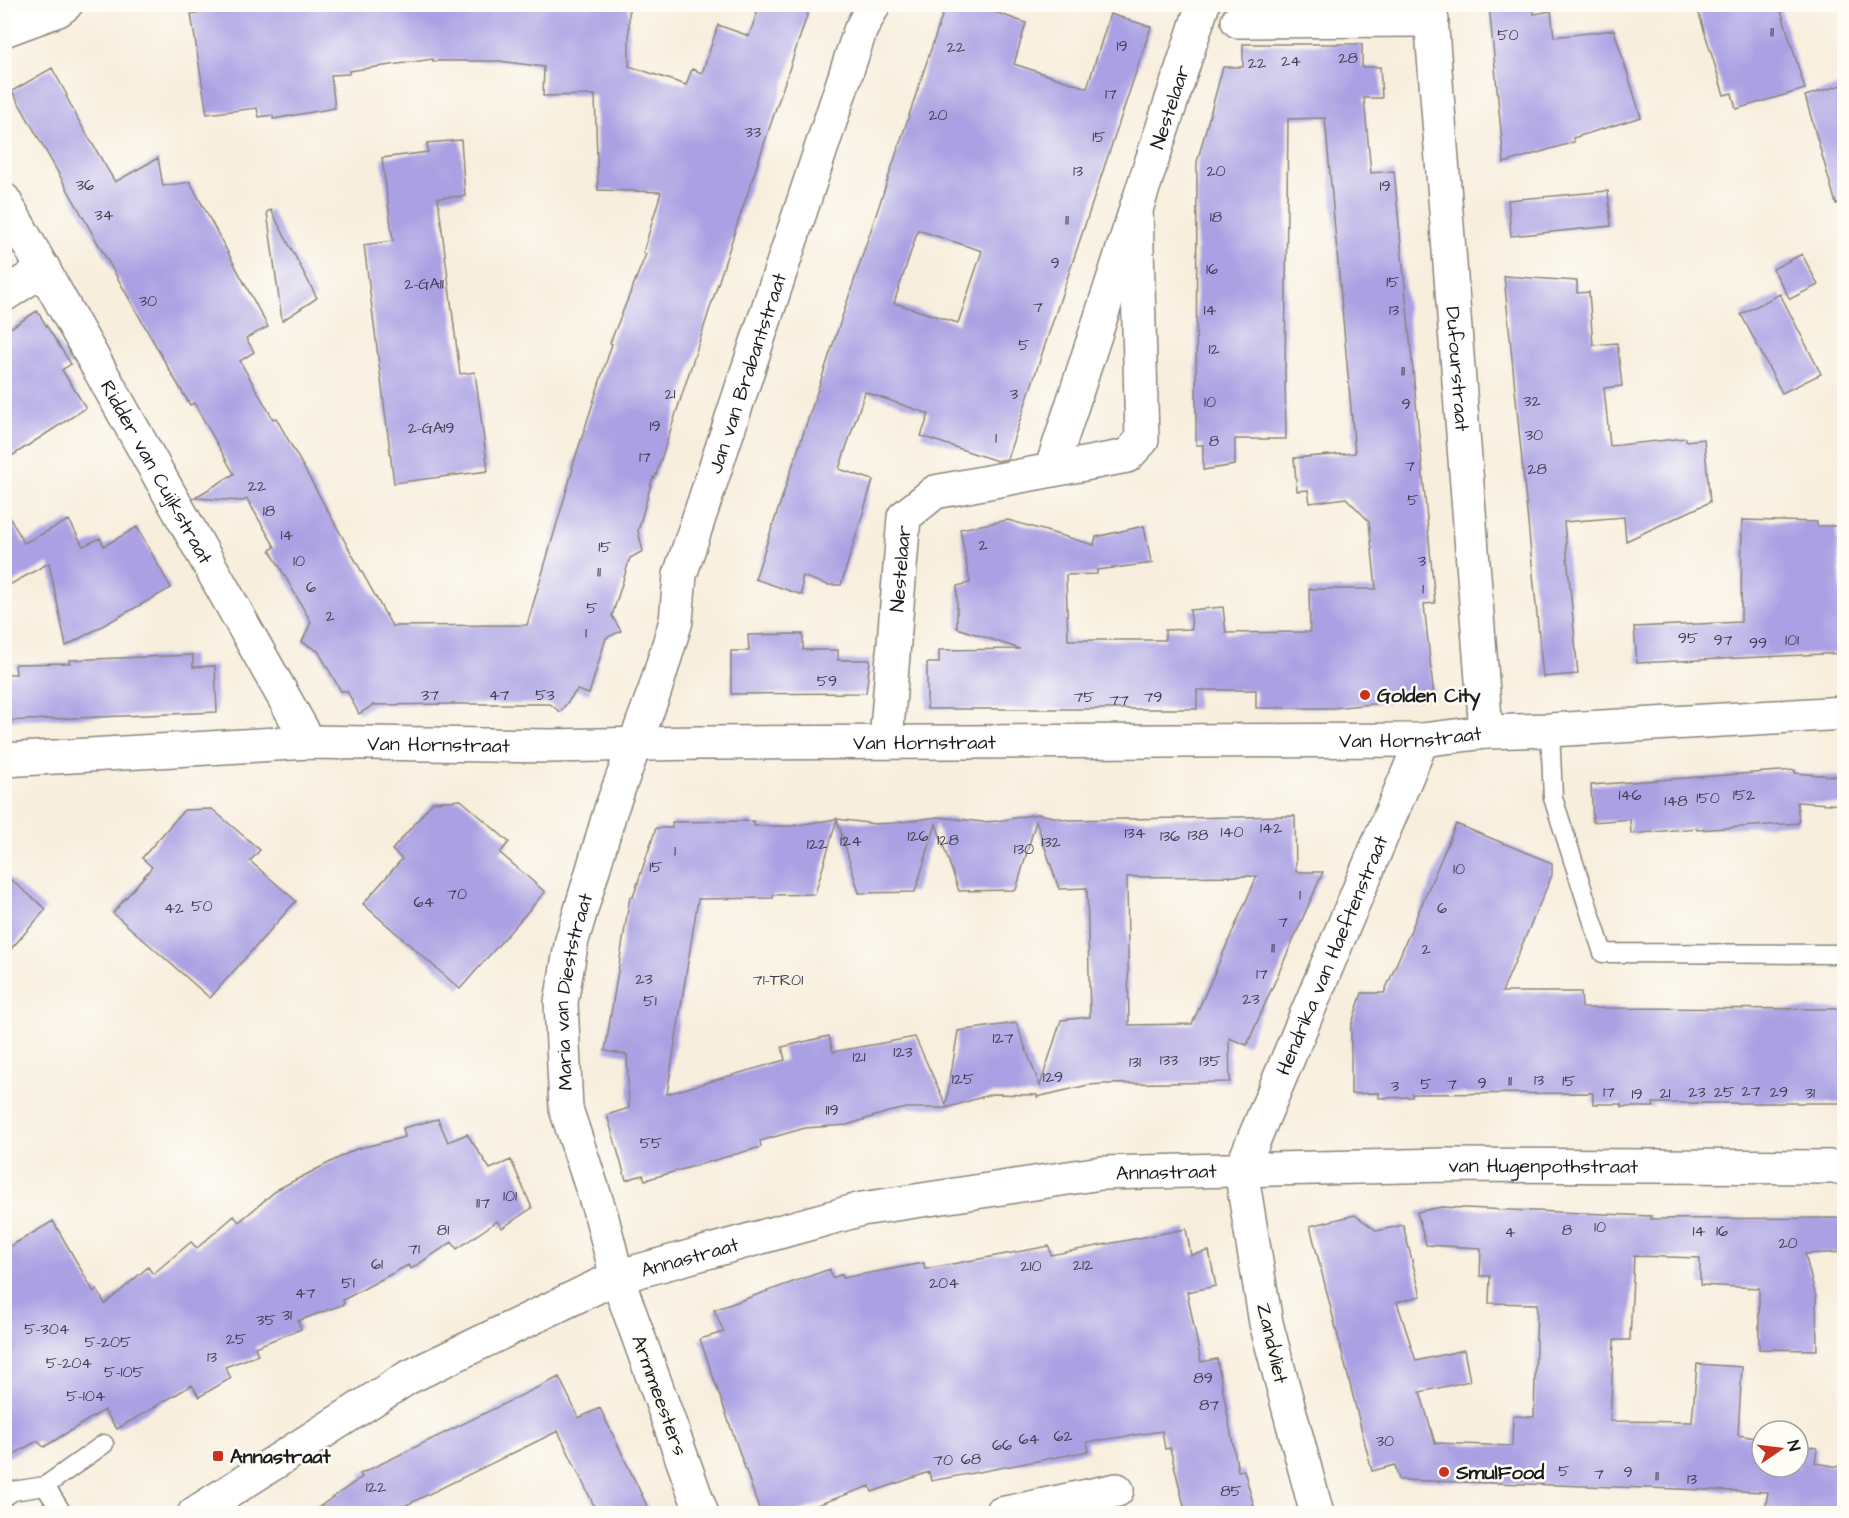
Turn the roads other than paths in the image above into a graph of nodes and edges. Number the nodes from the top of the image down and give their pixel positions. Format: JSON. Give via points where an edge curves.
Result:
{"nodes":[{"id":1,"x":66,"y":4,"type":"edge"},
{"id":2,"x":874,"y":4,"type":"edge"},
{"id":3,"x":1203,"y":4,"type":"edge"},
{"id":4,"x":1431,"y":12,"type":"edge"},
{"id":5,"x":1238,"y":21,"type":"dead end"},
{"id":6,"x":4,"y":30,"type":"edge"},
{"id":7,"x":4,"y":200,"type":"edge"},
{"id":8,"x":1136,"y":208,"type":"junction"},
{"id":9,"x":44,"y":269,"type":"junction"},
{"id":10,"x":4,"y":295,"type":"edge"},
{"id":11,"x":1051,"y":471,"type":"junction"},
{"id":12,"x":1845,"y":713,"type":"edge"},
{"id":13,"x":1550,"y":730,"type":"junction"},
{"id":14,"x":1486,"y":732,"type":"junction"},
{"id":15,"x":1422,"y":740,"type":"junction"},
{"id":16,"x":309,"y":742,"type":"junction"},
{"id":17,"x":886,"y":742,"type":"junction"},
{"id":18,"x":635,"y":744,"type":"junction"},
{"id":19,"x":4,"y":760,"type":"edge"},
{"id":20,"x":1845,"y":954,"type":"edge"},
{"id":21,"x":1845,"y":1167,"type":"edge"},
{"id":22,"x":1241,"y":1170,"type":"junction"},
{"id":23,"x":617,"y":1277,"type":"junction"},
{"id":24,"x":104,"y":1444,"type":"dead end"},
{"id":25,"x":45,"y":1486,"type":"junction"},
{"id":26,"x":1117,"y":1490,"type":"dead end"},
{"id":27,"x":4,"y":1497,"type":"edge"},
{"id":28,"x":63,"y":1514,"type":"edge"},
{"id":29,"x":194,"y":1514,"type":"edge"},
{"id":30,"x":702,"y":1514,"type":"edge"},
{"id":31,"x":1001,"y":1514,"type":"edge"},
{"id":32,"x":1317,"y":1514,"type":"edge"}],
"edges":[{"from":1,"to":6,"type":"street"},
{"from":2,"to":18,"type":"street","name":"Jan van Brabantstraat","via":[[860,31],[680,575],[676,621]]},
{"from":3,"to":8,"type":"street","name":"Nestelaar"},
{"from":4,"to":5,"type":"street"},
{"from":4,"to":14,"type":"street","name":"Dufourstraat"},
{"from":7,"to":9,"type":"street","name":"Ridder van Cuijkstraat"},
{"from":8,"to":11,"type":"street","name":"Nestelaar"},
{"from":8,"to":11,"type":"street","name":"Nestelaar","via":[[1142,440],[1127,456]]},
{"from":9,"to":10,"type":"street"},
{"from":9,"to":16,"type":"street","name":"Ridder van Cuijkstraat"},
{"from":11,"to":17,"type":"street","name":"Nestelaar","via":[[935,492],[904,517]]},
{"from":12,"to":13,"type":"street","name":"Van Hornstraat"},
{"from":13,"to":14,"type":"street","name":"Van Hornstraat"},
{"from":13,"to":20,"type":"lane","via":[[1553,798],[1603,953]]},
{"from":14,"to":15,"type":"street","name":"Van Hornstraat"},
{"from":15,"to":17,"type":"street","name":"Van Hornstraat"},
{"from":15,"to":22,"type":"street","name":"Hendrika van Haeftenstraat"},
{"from":16,"to":18,"type":"street","name":"Van Hornstraat"},
{"from":16,"to":19,"type":"street","name":"Van Hornstraat"},
{"from":17,"to":18,"type":"street","name":"Van Hornstraat"},
{"from":18,"to":23,"type":"street","name":"Maria van Dieststraat","via":[[572,940],[561,1002],[566,1109]]},
{"from":21,"to":22,"type":"street","name":"van Hugenpothstraat","via":[[1446,1165]]},
{"from":22,"to":23,"type":"street","name":"Annastraat","via":[[1101,1173],[862,1209]]},
{"from":22,"to":32,"type":"street","name":"Zandvliet","via":[[1266,1323]]},
{"from":23,"to":29,"type":"street","name":"Annastraat","via":[[406,1378]]},
{"from":23,"to":30,"type":"street","name":"Armmeesters"},
{"from":24,"to":25,"type":"lane"},
{"from":25,"to":27,"type":"lane","via":[[13,1491]]},
{"from":25,"to":28,"type":"lane"},
{"from":26,"to":31,"type":"street"}]}
